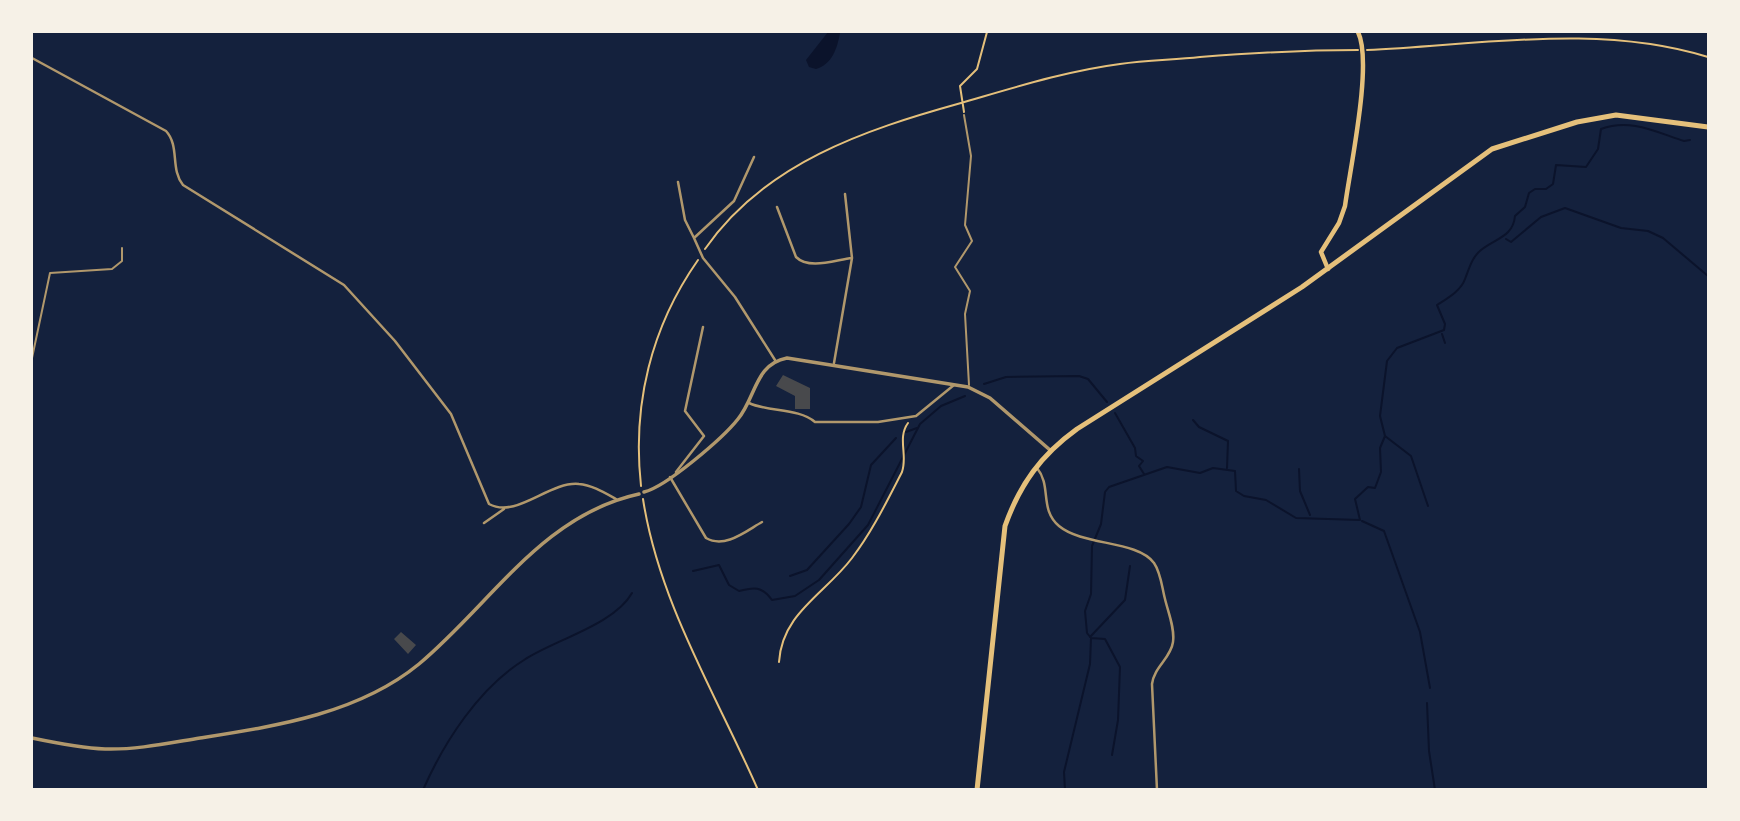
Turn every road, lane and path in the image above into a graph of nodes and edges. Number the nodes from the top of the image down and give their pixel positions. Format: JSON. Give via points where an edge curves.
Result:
{"nodes":[{"id":1,"x":987,"y":32,"type":"edge"},
{"id":2,"x":1358,"y":32,"type":"edge"},
{"id":3,"x":1363,"y":50,"type":"junction"},
{"id":4,"x":1709,"y":57,"type":"edge"},
{"id":5,"x":32,"y":58,"type":"edge"},
{"id":6,"x":964,"y":116,"type":"joint"},
{"id":7,"x":1709,"y":127,"type":"edge"},
{"id":8,"x":754,"y":157,"type":"dead end"},
{"id":9,"x":678,"y":181,"type":"dead end"},
{"id":10,"x":845,"y":194,"type":"dead end"},
{"id":11,"x":777,"y":207,"type":"dead end"},
{"id":12,"x":694,"y":239,"type":"junction"},
{"id":13,"x":709,"y":244,"type":"dead end"},
{"id":14,"x":122,"y":248,"type":"dead end"},
{"id":15,"x":852,"y":258,"type":"junction"},
{"id":16,"x":1328,"y":269,"type":"junction"},
{"id":17,"x":689,"y":272,"type":"dead end"},
{"id":18,"x":703,"y":327,"type":"dead end"},
{"id":19,"x":32,"y":358,"type":"edge"},
{"id":20,"x":775,"y":360,"type":"junction"},
{"id":21,"x":834,"y":363,"type":"junction"},
{"id":22,"x":954,"y":385,"type":"junction"},
{"id":23,"x":968,"y":387,"type":"junction"},
{"id":24,"x":748,"y":402,"type":"junction"},
{"id":25,"x":916,"y":416,"type":"junction"},
{"id":26,"x":1050,"y":450,"type":"junction"},
{"id":27,"x":1035,"y":466,"type":"junction"},
{"id":28,"x":676,"y":472,"type":"junction"},
{"id":29,"x":670,"y":477,"type":"junction"},
{"id":30,"x":640,"y":480,"type":"dead end"},
{"id":31,"x":616,"y":499,"type":"junction"},
{"id":32,"x":643,"y":500,"type":"dead end"},
{"id":33,"x":504,"y":509,"type":"junction"},
{"id":34,"x":762,"y":522,"type":"dead end"},
{"id":35,"x":484,"y":523,"type":"dead end"},
{"id":36,"x":779,"y":662,"type":"dead end"},
{"id":37,"x":32,"y":738,"type":"edge"},
{"id":38,"x":758,"y":789,"type":"edge"},
{"id":39,"x":977,"y":789,"type":"edge"},
{"id":40,"x":1157,"y":789,"type":"edge"}],
"edges":[{"from":1,"to":6,"type":"path","via":[[980,64],[960,86]]},
{"from":2,"to":3,"type":"main road"},
{"from":3,"to":4,"type":"path","via":[[1605,38]]},
{"from":3,"to":13,"type":"path","via":[[1121,63],[931,111],[808,158],[755,195]]},
{"from":3,"to":16,"type":"main road","via":[[1345,206],[1321,252]]},
{"from":5,"to":33,"type":"street","via":[[166,131],[172,138],[183,185],[344,285],[441,400],[466,444],[486,502]]},
{"from":6,"to":23,"type":"lane","via":[[971,156],[965,225],[972,241],[955,267],[970,291],[965,319]]},
{"from":7,"to":16,"type":"main road","via":[[1616,115],[1501,146],[1476,158]]},
{"from":8,"to":12,"type":"street","via":[[734,201]]},
{"from":9,"to":12,"type":"street","via":[[685,220]]},
{"from":10,"to":15,"type":"street"},
{"from":11,"to":15,"type":"street","via":[[802,262]]},
{"from":12,"to":20,"type":"street"},
{"from":14,"to":19,"type":"lane","via":[[122,261],[112,269],[50,273]]},
{"from":15,"to":21,"type":"street"},
{"from":16,"to":26,"type":"main road"},
{"from":17,"to":30,"type":"path","via":[[667,313],[648,365],[639,418]]},
{"from":18,"to":28,"type":"street","via":[[685,411],[704,436]]},
{"from":20,"to":21,"type":"street"},
{"from":20,"to":24,"type":"street","via":[[762,372]]},
{"from":21,"to":22,"type":"street"},
{"from":22,"to":23,"type":"street"},
{"from":22,"to":25,"type":"street"},
{"from":23,"to":26,"type":"street","via":[[990,398]]},
{"from":24,"to":25,"type":"street","via":[[815,422],[878,422]]},
{"from":24,"to":28,"type":"street","via":[[720,439]]},
{"from":25,"to":36,"type":"path","via":[[902,433],[902,472],[859,548],[793,619],[783,635]]},
{"from":26,"to":27,"type":"main road"},
{"from":27,"to":39,"type":"main road","via":[[1014,502],[1002,541]]},
{"from":27,"to":40,"type":"street","via":[[1044,481],[1046,506],[1053,520],[1069,533],[1153,562],[1173,644],[1152,684]]},
{"from":28,"to":29,"type":"street"},
{"from":29,"to":31,"type":"street","via":[[641,493]]},
{"from":29,"to":34,"type":"street","via":[[706,538],[713,542],[738,536]]},
{"from":31,"to":33,"type":"street","via":[[571,484]]},
{"from":31,"to":37,"type":"street","via":[[575,518],[537,547],[420,663],[368,696],[287,723],[163,744],[108,749]]},
{"from":32,"to":38,"type":"path","via":[[667,593]]},
{"from":33,"to":35,"type":"street"}]}
